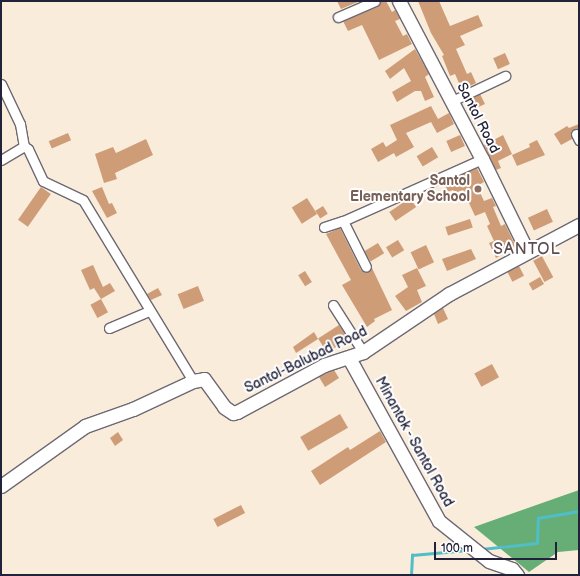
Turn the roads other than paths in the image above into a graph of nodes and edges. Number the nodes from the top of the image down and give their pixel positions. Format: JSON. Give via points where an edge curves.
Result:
{"nodes":[{"id":1,"x":375,"y":1,"type":"edge"},
{"id":2,"x":399,"y":1,"type":"edge"},
{"id":3,"x":338,"y":17,"type":"dead end"},
{"id":4,"x":505,"y":76,"type":"dead end"},
{"id":5,"x":1,"y":84,"type":"edge"},
{"id":6,"x":452,"y":102,"type":"junction"},
{"id":7,"x":24,"y":146,"type":"junction"},
{"id":8,"x":482,"y":159,"type":"junction"},
{"id":9,"x":1,"y":160,"type":"edge"},
{"id":10,"x":343,"y":221,"type":"junction"},
{"id":11,"x":579,"y":225,"type":"edge"},
{"id":12,"x":324,"y":227,"type":"dead end"},
{"id":13,"x":527,"y":251,"type":"junction"},
{"id":14,"x":366,"y":267,"type":"dead end"},
{"id":15,"x":333,"y":305,"type":"dead end"},
{"id":16,"x":149,"y":311,"type":"junction"},
{"id":17,"x":109,"y":328,"type":"dead end"},
{"id":18,"x":363,"y":352,"type":"junction"},
{"id":19,"x":349,"y":358,"type":"junction"},
{"id":20,"x":194,"y":381,"type":"junction"},
{"id":21,"x":1,"y":486,"type":"edge"},
{"id":22,"x":517,"y":575,"type":"edge"}],
"edges":[{"from":1,"to":3,"type":"street"},
{"from":2,"to":6,"type":"street","name":"Santol Road"},
{"from":4,"to":6,"type":"street"},
{"from":5,"to":7,"type":"street","via":[[20,124]]},
{"from":6,"to":8,"type":"street","name":"Santol Road"},
{"from":7,"to":9,"type":"street"},
{"from":7,"to":16,"type":"street","via":[[28,149],[43,181],[83,200]]},
{"from":8,"to":10,"type":"street"},
{"from":8,"to":13,"type":"street","name":"Santol Road"},
{"from":10,"to":12,"type":"street"},
{"from":10,"to":14,"type":"street"},
{"from":11,"to":13,"type":"street","name":"Santol-Balubad Road"},
{"from":13,"to":18,"type":"street","name":"Santol-Balubad Road","via":[[449,294]]},
{"from":15,"to":18,"type":"street"},
{"from":16,"to":17,"type":"street"},
{"from":16,"to":20,"type":"street"},
{"from":18,"to":19,"type":"street","name":"Santol-Balubad Road"},
{"from":19,"to":20,"type":"street","name":"Santol-Balubad Road","via":[[324,365],[233,413],[224,407],[204,379]]},
{"from":19,"to":22,"type":"street","name":"Minantok - Santol Road","via":[[439,521],[489,561],[512,569]]},
{"from":20,"to":21,"type":"street","via":[[133,409],[85,426]]}]}
